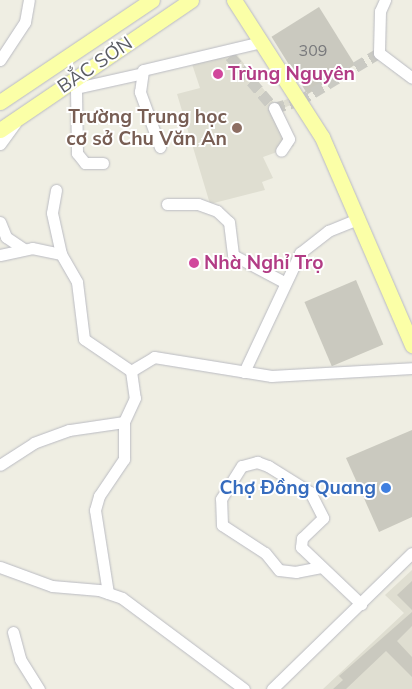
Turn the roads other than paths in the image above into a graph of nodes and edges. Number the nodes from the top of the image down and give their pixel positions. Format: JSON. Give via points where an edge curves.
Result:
{"nodes":[{"id":1,"x":29,"y":0,"type":"edge"},
{"id":2,"x":152,"y":0,"type":"edge"},
{"id":3,"x":190,"y":0,"type":"edge"},
{"id":4,"x":234,"y":0,"type":"edge"},
{"id":5,"x":385,"y":0,"type":"edge"},
{"id":6,"x":261,"y":42,"type":"junction"},
{"id":7,"x":0,"y":60,"type":"edge"},
{"id":8,"x":139,"y":74,"type":"junction"},
{"id":9,"x":412,"y":78,"type":"edge"},
{"id":10,"x":2,"y":99,"type":"edge"},
{"id":11,"x":274,"y":108,"type":"dead end"},
{"id":12,"x":19,"y":117,"type":"junction"},
{"id":13,"x":0,"y":130,"type":"edge"},
{"id":14,"x":0,"y":144,"type":"edge"},
{"id":15,"x":160,"y":147,"type":"dead end"},
{"id":16,"x":281,"y":151,"type":"dead end"},
{"id":17,"x":103,"y":163,"type":"dead end"},
{"id":18,"x":56,"y":190,"type":"dead end"},
{"id":19,"x":167,"y":204,"type":"dead end"},
{"id":20,"x":357,"y":219,"type":"junction"},
{"id":21,"x":0,"y":222,"type":"edge"},
{"id":22,"x":24,"y":249,"type":"junction"},
{"id":23,"x":61,"y":254,"type":"junction"},
{"id":24,"x":0,"y":255,"type":"edge"},
{"id":25,"x":284,"y":282,"type":"junction"},
{"id":26,"x":412,"y":345,"type":"edge"},
{"id":27,"x":412,"y":368,"type":"edge"},
{"id":28,"x":131,"y":371,"type":"junction"},
{"id":29,"x":244,"y":372,"type":"junction"},
{"id":30,"x":124,"y":422,"type":"junction"},
{"id":31,"x":0,"y":465,"type":"edge"},
{"id":32,"x":412,"y":553,"type":"edge"},
{"id":33,"x":0,"y":567,"type":"edge"},
{"id":34,"x":321,"y":567,"type":"junction"},
{"id":35,"x":108,"y":593,"type":"junction"},
{"id":36,"x":361,"y":604,"type":"junction"},
{"id":37,"x":13,"y":632,"type":"dead end"},
{"id":38,"x":39,"y":689,"type":"edge"},
{"id":39,"x":244,"y":689,"type":"edge"},
{"id":40,"x":272,"y":689,"type":"edge"}],
"edges":[{"from":1,"to":7,"type":"street","via":[[26,22]]},
{"from":2,"to":10,"type":"main road","name":"BẮC SƠN"},
{"from":3,"to":12,"type":"main road","name":"BẮC SƠN"},
{"from":4,"to":6,"type":"main road"},
{"from":5,"to":9,"type":"street","via":[[380,11],[378,53]]},
{"from":6,"to":8,"type":"street","via":[[148,66]]},
{"from":6,"to":20,"type":"main road","via":[[322,137]]},
{"from":8,"to":15,"type":"street","via":[[150,128]]},
{"from":8,"to":17,"type":"street","via":[[76,88],[77,154],[85,163]]},
{"from":11,"to":16,"type":"street","via":[[289,139]]},
{"from":12,"to":13,"type":"main road","name":"BẮC SƠN"},
{"from":12,"to":14,"type":"street"},
{"from":18,"to":23,"type":"street","via":[[52,213]]},
{"from":19,"to":25,"type":"street","via":[[198,204],[217,211],[229,222],[233,255]]},
{"from":20,"to":25,"type":"street","via":[[307,246]]},
{"from":20,"to":26,"type":"main road"},
{"from":21,"to":22,"type":"street","via":[[6,237]]},
{"from":22,"to":23,"type":"street","via":[[42,248]]},
{"from":22,"to":24,"type":"street"},
{"from":23,"to":28,"type":"street","via":[[77,282],[84,339]]},
{"from":25,"to":29,"type":"street"},
{"from":27,"to":29,"type":"street","via":[[271,376]]},
{"from":28,"to":29,"type":"street","via":[[148,358],[162,357]]},
{"from":28,"to":30,"type":"street","via":[[135,398]]},
{"from":30,"to":31,"type":"street","via":[[69,430],[34,443]]},
{"from":30,"to":35,"type":"street","via":[[124,459],[99,496],[96,510]]},
{"from":32,"to":36,"type":"street"},
{"from":33,"to":35,"type":"street","via":[[52,586]]},
{"from":34,"to":34,"type":"street","via":[[301,547],[302,538],[323,518],[310,492],[268,466],[257,462],[242,466],[221,498],[222,525],[265,553],[279,570],[296,572]]},
{"from":34,"to":36,"type":"street"},
{"from":35,"to":39,"type":"street","via":[[138,607]]},
{"from":36,"to":40,"type":"street"},
{"from":37,"to":38,"type":"street","via":[[20,659]]}]}
